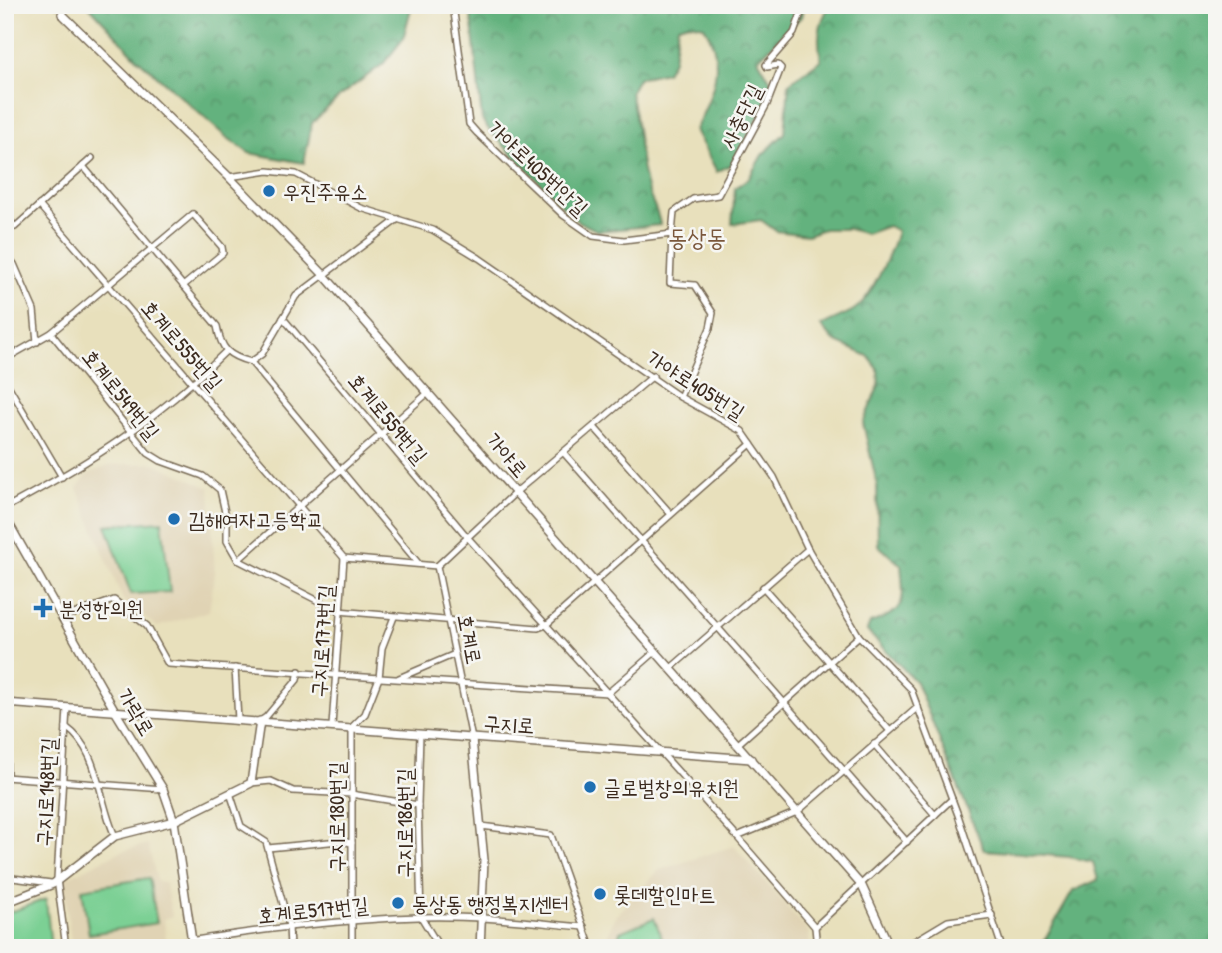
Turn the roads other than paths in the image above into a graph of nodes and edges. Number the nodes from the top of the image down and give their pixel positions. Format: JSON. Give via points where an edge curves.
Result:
{"nodes":[{"id":1,"x":453,"y":5,"type":"edge"},
{"id":2,"x":804,"y":5,"type":"edge"},
{"id":3,"x":62,"y":14,"type":"tunnel mouth"},
{"id":4,"x":92,"y":158,"type":"dead end"},
{"id":5,"x":83,"y":166,"type":"junction"},
{"id":6,"x":229,"y":177,"type":"junction"},
{"id":7,"x":5,"y":205,"type":"edge"},
{"id":8,"x":39,"y":205,"type":"junction"},
{"id":9,"x":5,"y":213,"type":"edge"},
{"id":10,"x":399,"y":218,"type":"junction"},
{"id":11,"x":672,"y":234,"type":"junction"},
{"id":12,"x":150,"y":248,"type":"junction"},
{"id":13,"x":5,"y":253,"type":"edge"},
{"id":14,"x":324,"y":275,"type":"junction"},
{"id":15,"x":108,"y":284,"type":"junction"},
{"id":16,"x":183,"y":286,"type":"junction"},
{"id":17,"x":283,"y":318,"type":"junction"},
{"id":18,"x":51,"y":333,"type":"junction"},
{"id":19,"x":37,"y":342,"type":"junction"},
{"id":20,"x":225,"y":352,"type":"junction"},
{"id":21,"x":5,"y":359,"type":"edge"},
{"id":22,"x":251,"y":362,"type":"junction"},
{"id":23,"x":653,"y":376,"type":"junction"},
{"id":24,"x":5,"y":380,"type":"edge"},
{"id":25,"x":193,"y":384,"type":"junction"},
{"id":26,"x":429,"y":392,"type":"junction"},
{"id":27,"x":680,"y":397,"type":"junction"},
{"id":28,"x":594,"y":427,"type":"junction"},
{"id":29,"x":381,"y":434,"type":"junction"},
{"id":30,"x":131,"y":435,"type":"junction"},
{"id":31,"x":751,"y":444,"type":"junction"},
{"id":32,"x":563,"y":452,"type":"junction"},
{"id":33,"x":340,"y":470,"type":"junction"},
{"id":34,"x":62,"y":478,"type":"junction"},
{"id":35,"x":516,"y":492,"type":"junction"},
{"id":36,"x":300,"y":507,"type":"junction"},
{"id":37,"x":5,"y":508,"type":"edge"},
{"id":38,"x":670,"y":513,"type":"junction"},
{"id":39,"x":5,"y":517,"type":"edge"},
{"id":40,"x":469,"y":539,"type":"junction"},
{"id":41,"x":641,"y":541,"type":"junction"},
{"id":42,"x":808,"y":549,"type":"junction"},
{"id":43,"x":344,"y":558,"type":"junction"},
{"id":44,"x":238,"y":560,"type":"junction"},
{"id":45,"x":419,"y":564,"type":"junction"},
{"id":46,"x":438,"y":566,"type":"junction"},
{"id":47,"x":594,"y":580,"type":"junction"},
{"id":48,"x":763,"y":587,"type":"junction"},
{"id":49,"x":338,"y":611,"type":"junction"},
{"id":50,"x":394,"y":617,"type":"junction"},
{"id":51,"x":62,"y":618,"type":"junction"},
{"id":52,"x":449,"y":622,"type":"junction"},
{"id":53,"x":546,"y":625,"type":"junction"},
{"id":54,"x":718,"y":628,"type":"junction"},
{"id":55,"x":859,"y":636,"type":"junction"},
{"id":56,"x":656,"y":651,"type":"junction"},
{"id":57,"x":455,"y":654,"type":"junction"},
{"id":58,"x":829,"y":661,"type":"junction"},
{"id":59,"x":235,"y":668,"type":"junction"},
{"id":60,"x":671,"y":668,"type":"junction"},
{"id":61,"x":299,"y":671,"type":"junction"},
{"id":62,"x":337,"y":674,"type":"junction"},
{"id":63,"x":379,"y":678,"type":"junction"},
{"id":64,"x":396,"y":679,"type":"junction"},
{"id":65,"x":461,"y":683,"type":"junction"},
{"id":66,"x":608,"y":694,"type":"junction"},
{"id":67,"x":5,"y":697,"type":"edge"},
{"id":68,"x":785,"y":702,"type":"junction"},
{"id":69,"x":6,"y":703,"type":"edge"},
{"id":70,"x":918,"y":707,"type":"junction"},
{"id":71,"x":67,"y":708,"type":"junction"},
{"id":72,"x":115,"y":711,"type":"junction"},
{"id":73,"x":238,"y":720,"type":"junction"},
{"id":74,"x":260,"y":721,"type":"junction"},
{"id":75,"x":332,"y":726,"type":"junction"},
{"id":76,"x":66,"y":727,"type":"junction"},
{"id":77,"x":352,"y":727,"type":"junction"},
{"id":78,"x":890,"y":731,"type":"junction"},
{"id":79,"x":420,"y":734,"type":"junction"},
{"id":80,"x":472,"y":739,"type":"junction"},
{"id":81,"x":738,"y":744,"type":"junction"},
{"id":82,"x":874,"y":744,"type":"junction"},
{"id":83,"x":664,"y":753,"type":"junction"},
{"id":84,"x":751,"y":759,"type":"junction"},
{"id":85,"x":845,"y":771,"type":"junction"},
{"id":86,"x":6,"y":777,"type":"edge"},
{"id":87,"x":63,"y":782,"type":"junction"},
{"id":88,"x":251,"y":783,"type":"junction"},
{"id":89,"x":98,"y":784,"type":"junction"},
{"id":90,"x":163,"y":789,"type":"junction"},
{"id":91,"x":230,"y":793,"type":"junction"},
{"id":92,"x":351,"y":794,"type":"junction"},
{"id":93,"x":952,"y":799,"type":"junction"},
{"id":94,"x":418,"y":805,"type":"junction"},
{"id":95,"x":797,"y":812,"type":"junction"},
{"id":96,"x":935,"y":815,"type":"junction"},
{"id":97,"x":174,"y":821,"type":"junction"},
{"id":98,"x":481,"y":826,"type":"junction"},
{"id":99,"x":115,"y":836,"type":"junction"},
{"id":100,"x":737,"y":837,"type":"junction"},
{"id":101,"x":907,"y":842,"type":"junction"},
{"id":102,"x":352,"y":844,"type":"junction"},
{"id":103,"x":268,"y":848,"type":"junction"},
{"id":104,"x":5,"y":877,"type":"edge"},
{"id":105,"x":55,"y":881,"type":"junction"},
{"id":106,"x":862,"y":886,"type":"junction"},
{"id":107,"x":5,"y":903,"type":"edge"},
{"id":108,"x":992,"y":915,"type":"junction"},
{"id":109,"x":421,"y":916,"type":"junction"},
{"id":110,"x":479,"y":918,"type":"junction"},
{"id":111,"x":353,"y":921,"type":"junction"},
{"id":112,"x":289,"y":926,"type":"junction"},
{"id":113,"x":584,"y":927,"type":"junction"},
{"id":114,"x":815,"y":927,"type":"junction"},
{"id":115,"x":193,"y":944,"type":"edge"},
{"id":116,"x":352,"y":947,"type":"edge"},
{"id":117,"x":66,"y":948,"type":"edge"},
{"id":118,"x":149,"y":948,"type":"edge"},
{"id":119,"x":290,"y":948,"type":"edge"},
{"id":120,"x":440,"y":948,"type":"edge"},
{"id":121,"x":480,"y":948,"type":"edge"},
{"id":122,"x":591,"y":948,"type":"edge"},
{"id":123,"x":817,"y":948,"type":"edge"},
{"id":124,"x":890,"y":948,"type":"edge"},
{"id":125,"x":903,"y":948,"type":"edge"},
{"id":126,"x":1002,"y":948,"type":"edge"}],
"edges":[{"from":1,"to":11,"type":"street","name":"가야로405번안길","via":[[469,124],[477,133],[563,215],[593,236],[624,240]]},
{"from":2,"to":11,"type":"street","name":"사충단길","via":[[794,33],[766,65],[781,68],[718,195],[684,203],[674,212]]},
{"from":3,"to":6,"type":"main road","name":"가야로"},
{"from":4,"to":5,"type":"street"},
{"from":5,"to":8,"type":"street"},
{"from":5,"to":12,"type":"street"},
{"from":6,"to":10,"type":"street","name":"가야로405번길","via":[[268,171],[296,174],[360,208]]},
{"from":6,"to":14,"type":"main road","name":"가야로"},
{"from":7,"to":9,"type":"street"},
{"from":8,"to":9,"type":"street","via":[[15,227]]},
{"from":8,"to":15,"type":"street","name":"호계로555번길"},
{"from":10,"to":14,"type":"street"},
{"from":10,"to":23,"type":"street","name":"가야로405번길","via":[[433,230],[479,258]]},
{"from":11,"to":27,"type":"street","via":[[670,283],[695,285],[713,313]]},
{"from":12,"to":15,"type":"street"},
{"from":12,"to":16,"type":"street"},
{"from":12,"to":16,"type":"street","via":[[193,214],[223,253]]},
{"from":13,"to":19,"type":"street","via":[[34,310]]},
{"from":14,"to":17,"type":"street","via":[[296,296]]},
{"from":14,"to":26,"type":"main road","name":"가야로"},
{"from":15,"to":18,"type":"street"},
{"from":15,"to":25,"type":"street","name":"호계로555번길"},
{"from":16,"to":20,"type":"street","via":[[217,326]]},
{"from":17,"to":22,"type":"street","via":[[262,354]]},
{"from":17,"to":29,"type":"street","name":"호계로559번길"},
{"from":18,"to":19,"type":"street"},
{"from":18,"to":30,"type":"street","name":"호계로549번길"},
{"from":19,"to":21,"type":"street"},
{"from":20,"to":22,"type":"street"},
{"from":20,"to":25,"type":"street"},
{"from":22,"to":33,"type":"street"},
{"from":23,"to":27,"type":"street","name":"가야로405번길"},
{"from":23,"to":28,"type":"street"},
{"from":24,"to":34,"type":"street"},
{"from":25,"to":30,"type":"street"},
{"from":25,"to":36,"type":"street","name":"호계로555번길"},
{"from":26,"to":29,"type":"street"},
{"from":26,"to":35,"type":"main road","name":"가야로"},
{"from":27,"to":31,"type":"street","name":"가야로405번길","via":[[742,431]]},
{"from":28,"to":32,"type":"street"},
{"from":28,"to":38,"type":"street"},
{"from":29,"to":33,"type":"street"},
{"from":29,"to":40,"type":"street","name":"호계로559번길"},
{"from":30,"to":34,"type":"street"},
{"from":30,"to":44,"type":"street","name":"호계로549번길","via":[[155,457],[203,475],[220,490],[227,541]]},
{"from":31,"to":38,"type":"street"},
{"from":31,"to":42,"type":"street","name":"가야로405번길","via":[[774,478]]},
{"from":32,"to":35,"type":"street"},
{"from":32,"to":41,"type":"street"},
{"from":33,"to":36,"type":"street"},
{"from":33,"to":45,"type":"street"},
{"from":34,"to":37,"type":"street"},
{"from":35,"to":40,"type":"street"},
{"from":35,"to":47,"type":"main road","name":"가야로"},
{"from":36,"to":43,"type":"street","name":"호계로555번길"},
{"from":36,"to":44,"type":"street"},
{"from":38,"to":41,"type":"street"},
{"from":39,"to":51,"type":"main road","name":"가락로"},
{"from":40,"to":46,"type":"street"},
{"from":40,"to":53,"type":"street","name":"호계로559번길"},
{"from":41,"to":47,"type":"street"},
{"from":41,"to":54,"type":"street"},
{"from":42,"to":48,"type":"street"},
{"from":42,"to":55,"type":"street","name":"가야로405번길"},
{"from":43,"to":45,"type":"street"},
{"from":43,"to":49,"type":"street","name":"구지로177번길"},
{"from":44,"to":49,"type":"street"},
{"from":45,"to":46,"type":"street"},
{"from":46,"to":52,"type":"street","name":"호계로"},
{"from":47,"to":53,"type":"street"},
{"from":47,"to":56,"type":"main road","name":"가야로"},
{"from":48,"to":54,"type":"street"},
{"from":48,"to":58,"type":"street"},
{"from":49,"to":50,"type":"street"},
{"from":49,"to":62,"type":"street","name":"구지로177번길"},
{"from":50,"to":52,"type":"street"},
{"from":50,"to":63,"type":"street","via":[[382,648]]},
{"from":51,"to":59,"type":"street","via":[[114,600],[146,626],[168,664]]},
{"from":51,"to":72,"type":"main road","name":"가락로"},
{"from":52,"to":53,"type":"street"},
{"from":52,"to":57,"type":"street","name":"호계로"},
{"from":53,"to":66,"type":"street","name":"호계로559번길"},
{"from":54,"to":60,"type":"street"},
{"from":54,"to":68,"type":"street"},
{"from":55,"to":58,"type":"street"},
{"from":55,"to":70,"type":"street","name":"가야로405번길","via":[[911,689]]},
{"from":56,"to":60,"type":"main road","name":"가야로"},
{"from":56,"to":66,"type":"street"},
{"from":57,"to":64,"type":"street"},
{"from":57,"to":65,"type":"street","name":"호계로"},
{"from":58,"to":68,"type":"street"},
{"from":58,"to":78,"type":"street"},
{"from":59,"to":61,"type":"street"},
{"from":59,"to":73,"type":"street"},
{"from":60,"to":81,"type":"main road","name":"가야로"},
{"from":61,"to":62,"type":"street"},
{"from":61,"to":74,"type":"street","via":[[298,680]]},
{"from":62,"to":63,"type":"street"},
{"from":62,"to":75,"type":"street","name":"구지로177번길"},
{"from":63,"to":64,"type":"street"},
{"from":63,"to":77,"type":"street","via":[[365,714]]},
{"from":64,"to":65,"type":"street"},
{"from":65,"to":66,"type":"street"},
{"from":65,"to":80,"type":"street","name":"호계로"},
{"from":66,"to":83,"type":"street","name":"호계로559번길"},
{"from":67,"to":69,"type":"street"},
{"from":68,"to":81,"type":"street"},
{"from":68,"to":85,"type":"street"},
{"from":69,"to":71,"type":"main road","name":"구지로"},
{"from":69,"to":86,"type":"street"},
{"from":70,"to":78,"type":"street"},
{"from":70,"to":93,"type":"street","name":"가야로405번길"},
{"from":71,"to":72,"type":"main road","name":"구지로"},
{"from":71,"to":76,"type":"street","name":"구지로148번길"},
{"from":72,"to":73,"type":"main road","name":"구지로"},
{"from":72,"to":90,"type":"main road","name":"가락로"},
{"from":73,"to":74,"type":"main road","name":"구지로"},
{"from":74,"to":75,"type":"main road","name":"구지로"},
{"from":74,"to":88,"type":"main road"},
{"from":75,"to":77,"type":"main road","name":"구지로"},
{"from":76,"to":87,"type":"street","name":"구지로148번길"},
{"from":76,"to":89,"type":"street","via":[[81,738]]},
{"from":77,"to":79,"type":"main road","name":"구지로"},
{"from":77,"to":92,"type":"street","name":"구지로180번길"},
{"from":78,"to":82,"type":"street"},
{"from":79,"to":80,"type":"main road","name":"구지로"},
{"from":79,"to":94,"type":"street","name":"구지로186번길"},
{"from":80,"to":83,"type":"main road","name":"구지로"},
{"from":80,"to":98,"type":"main road","name":"호계로"},
{"from":81,"to":84,"type":"main road","name":"가야로"},
{"from":82,"to":85,"type":"street"},
{"from":82,"to":96,"type":"street"},
{"from":83,"to":84,"type":"main road","name":"구지로"},
{"from":83,"to":100,"type":"street"},
{"from":84,"to":95,"type":"main road","name":"가야로"},
{"from":85,"to":95,"type":"street"},
{"from":85,"to":101,"type":"street"},
{"from":86,"to":87,"type":"street"},
{"from":87,"to":89,"type":"street"},
{"from":87,"to":105,"type":"street","name":"구지로148번길"},
{"from":88,"to":91,"type":"main road"},
{"from":88,"to":92,"type":"street","via":[[271,782],[293,792]]},
{"from":89,"to":90,"type":"street"},
{"from":89,"to":99,"type":"street"},
{"from":90,"to":97,"type":"main road","name":"가락로"},
{"from":91,"to":97,"type":"main road"},
{"from":91,"to":103,"type":"street","via":[[241,826]]},
{"from":92,"to":94,"type":"street"},
{"from":92,"to":102,"type":"street","name":"구지로180번길"},
{"from":93,"to":96,"type":"street"},
{"from":93,"to":108,"type":"street","name":"가야로405번길"},
{"from":94,"to":109,"type":"street","name":"구지로186번길"},
{"from":95,"to":100,"type":"street"},
{"from":95,"to":106,"type":"main road","name":"가야로"},
{"from":96,"to":101,"type":"street"},
{"from":97,"to":99,"type":"main road"},
{"from":97,"to":115,"type":"main road","name":"가락로"},
{"from":98,"to":110,"type":"main road","name":"호계로","via":[[484,860]]},
{"from":98,"to":113,"type":"street","via":[[551,835]]},
{"from":99,"to":105,"type":"main road"},
{"from":100,"to":114,"type":"street"},
{"from":101,"to":106,"type":"street"},
{"from":102,"to":103,"type":"street","via":[[339,841]]},
{"from":102,"to":111,"type":"street","name":"구지로180번길"},
{"from":103,"to":112,"type":"street"},
{"from":104,"to":105,"type":"street"},
{"from":105,"to":107,"type":"main road"},
{"from":105,"to":117,"type":"street","name":"구지로148번길"},
{"from":106,"to":114,"type":"street"},
{"from":106,"to":124,"type":"main road","name":"가야로"},
{"from":108,"to":125,"type":"street","via":[[948,920]]},
{"from":108,"to":126,"type":"street","name":"가야로405번길"},
{"from":109,"to":110,"type":"street","name":"호계로517번길"},
{"from":109,"to":111,"type":"street","name":"호계로517번길"},
{"from":109,"to":120,"type":"street","name":"구지로186번길"},
{"from":110,"to":113,"type":"street"},
{"from":110,"to":121,"type":"main road","name":"호계로"},
{"from":111,"to":112,"type":"street","name":"호계로517번길"},
{"from":111,"to":116,"type":"street","name":"구지로180번길"},
{"from":112,"to":115,"type":"street","name":"호계로517번길"},
{"from":112,"to":119,"type":"street"},
{"from":113,"to":122,"type":"street"},
{"from":114,"to":123,"type":"street"},
{"from":115,"to":118,"type":"street"}]}
